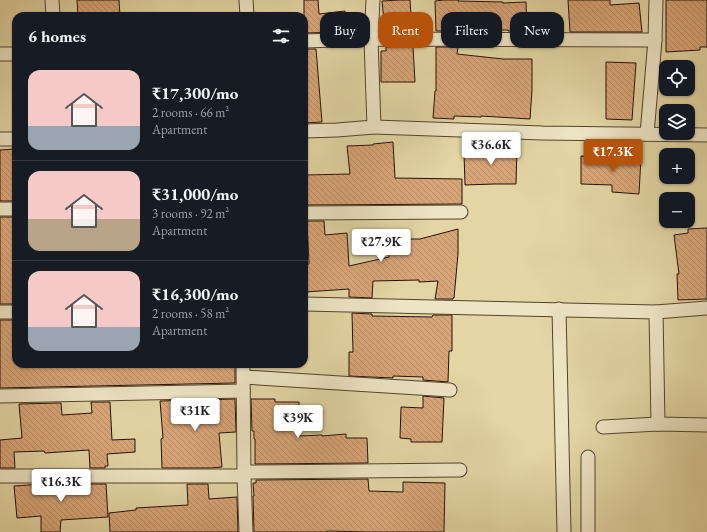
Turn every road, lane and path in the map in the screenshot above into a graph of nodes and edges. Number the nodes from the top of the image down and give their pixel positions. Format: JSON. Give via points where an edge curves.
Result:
{"nodes":[{"id":1,"x":52,"y":0,"type":"edge"},
{"id":2,"x":246,"y":0,"type":"edge"},
{"id":3,"x":373,"y":0,"type":"edge"},
{"id":4,"x":656,"y":0,"type":"edge"},
{"id":5,"x":53,"y":12,"type":"edge"},
{"id":6,"x":247,"y":12,"type":"edge"},
{"id":7,"x":371,"y":39,"type":"junction"},
{"id":8,"x":655,"y":40,"type":"junction"},
{"id":9,"x":308,"y":41,"type":"edge"},
{"id":10,"x":0,"y":54,"type":"edge"},
{"id":11,"x":12,"y":54,"type":"edge"},
{"id":12,"x":374,"y":127,"type":"junction"},
{"id":13,"x":308,"y":131,"type":"edge"},
{"id":14,"x":648,"y":134,"type":"junction"},
{"id":15,"x":707,"y":135,"type":"edge"},
{"id":16,"x":0,"y":139,"type":"edge"},
{"id":17,"x":12,"y":139,"type":"edge"},
{"id":18,"x":0,"y":209,"type":"edge"},
{"id":19,"x":12,"y":210,"type":"edge"},
{"id":20,"x":461,"y":212,"type":"dead end"},
{"id":21,"x":308,"y":213,"type":"edge"},
{"id":22,"x":308,"y":304,"type":"edge"},
{"id":23,"x":707,"y":308,"type":"edge"},
{"id":24,"x":559,"y":309,"type":"junction"},
{"id":25,"x":0,"y":312,"type":"edge"},
{"id":26,"x":12,"y":312,"type":"edge"},
{"id":27,"x":656,"y":312,"type":"junction"},
{"id":28,"x":243,"y":368,"type":"edge"},
{"id":29,"x":244,"y":377,"type":"junction"},
{"id":30,"x":450,"y":390,"type":"dead end"},
{"id":31,"x":244,"y":391,"type":"junction"},
{"id":32,"x":0,"y":396,"type":"edge"},
{"id":33,"x":658,"y":424,"type":"junction"},
{"id":34,"x":707,"y":425,"type":"edge"},
{"id":35,"x":604,"y":427,"type":"dead end"},
{"id":36,"x":588,"y":457,"type":"dead end"},
{"id":37,"x":460,"y":470,"type":"dead end"},
{"id":38,"x":244,"y":474,"type":"junction"},
{"id":39,"x":0,"y":476,"type":"edge"},
{"id":40,"x":246,"y":532,"type":"edge"},
{"id":41,"x":564,"y":532,"type":"edge"},
{"id":42,"x":588,"y":532,"type":"edge"}],
"edges":[{"from":1,"to":5,"type":"street"},
{"from":2,"to":6,"type":"street"},
{"from":3,"to":7,"type":"street"},
{"from":4,"to":8,"type":"street"},
{"from":7,"to":8,"type":"street"},
{"from":7,"to":9,"type":"street"},
{"from":7,"to":12,"type":"street"},
{"from":8,"to":14,"type":"street"},
{"from":10,"to":11,"type":"street"},
{"from":12,"to":13,"type":"street"},
{"from":12,"to":14,"type":"street"},
{"from":14,"to":15,"type":"street"},
{"from":16,"to":17,"type":"street"},
{"from":18,"to":19,"type":"street"},
{"from":20,"to":21,"type":"street"},
{"from":22,"to":24,"type":"street"},
{"from":23,"to":27,"type":"street"},
{"from":24,"to":27,"type":"street"},
{"from":24,"to":41,"type":"street"},
{"from":25,"to":26,"type":"street"},
{"from":27,"to":33,"type":"street"},
{"from":28,"to":29,"type":"street"},
{"from":29,"to":30,"type":"street"},
{"from":29,"to":31,"type":"street"},
{"from":31,"to":32,"type":"street"},
{"from":31,"to":38,"type":"street"},
{"from":33,"to":34,"type":"street"},
{"from":33,"to":35,"type":"street"},
{"from":36,"to":42,"type":"street"},
{"from":37,"to":38,"type":"street"},
{"from":38,"to":39,"type":"street"},
{"from":38,"to":40,"type":"street"}]}
